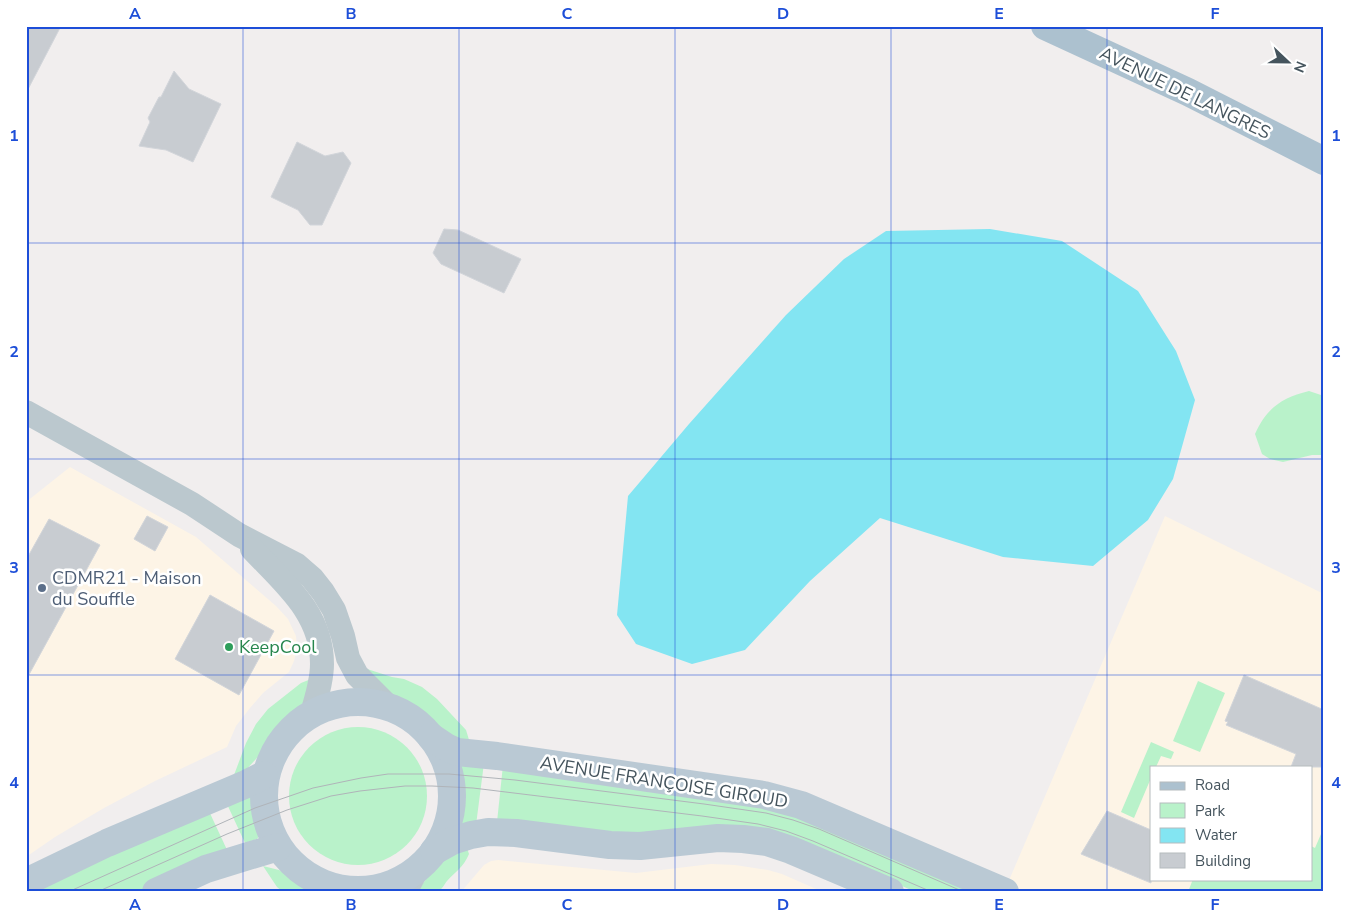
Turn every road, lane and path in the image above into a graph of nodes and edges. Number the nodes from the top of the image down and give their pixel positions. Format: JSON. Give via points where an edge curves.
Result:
{"nodes":[{"id":1,"x":1045,"y":26,"type":"edge"},
{"id":2,"x":1324,"y":161,"type":"edge"},
{"id":3,"x":26,"y":412,"type":"edge"},
{"id":4,"x":239,"y":535,"type":"junction"},
{"id":5,"x":389,"y":707,"type":"junction"},
{"id":6,"x":312,"y":713,"type":"junction"},
{"id":7,"x":431,"y":737,"type":"junction"},
{"id":8,"x":264,"y":775,"type":"junction"},
{"id":9,"x":278,"y":847,"type":"junction"},
{"id":10,"x":427,"y":858,"type":"junction"},
{"id":11,"x":26,"y":882,"type":"edge"},
{"id":12,"x":335,"y":889,"type":"edge"},
{"id":13,"x":156,"y":892,"type":"edge"},
{"id":14,"x":405,"y":892,"type":"edge"},
{"id":15,"x":890,"y":892,"type":"edge"},
{"id":16,"x":1005,"y":892,"type":"edge"}],
"edges":[{"from":1,"to":2,"type":"main road","name":"AVENUE DE LANGRES","via":[[1188,92]]},
{"from":3,"to":4,"type":"street","via":[[192,504]]},
{"from":4,"to":5,"type":"street","via":[[296,565],[312,578],[334,610],[348,658],[357,675]]},
{"from":4,"to":6,"type":"street","via":[[296,594],[313,620],[322,665]]},
{"from":5,"to":6,"type":"street","name":"AVENUE FRANÇOISE GIROUD","via":[[375,702],[344,702]]},
{"from":5,"to":7,"type":"street","name":"AVENUE FRANÇOISE GIROUD","via":[[402,712]]},
{"from":6,"to":8,"type":"street","name":"AVENUE FRANÇOISE GIROUD","via":[[288,732],[276,748]]},
{"from":7,"to":10,"type":"street","name":"AVENUE FRANÇOISE GIROUD","via":[[442,752],[451,777],[452,804],[446,829]]},
{"from":7,"to":16,"type":"street","name":"AVENUE FRANÇOISE GIROUD","via":[[457,752],[764,796],[801,805]]},
{"from":8,"to":9,"type":"street","name":"AVENUE FRANÇOISE GIROUD","via":[[267,825]]},
{"from":8,"to":11,"type":"street","via":[[107,842]]},
{"from":9,"to":12,"type":"street","name":"AVENUE FRANÇOISE GIROUD","via":[[298,870]]},
{"from":9,"to":13,"type":"street","via":[[206,869]]},
{"from":10,"to":12,"type":"street","name":"AVENUE FRANÇOISE GIROUD","via":[[409,876],[381,888]]},
{"from":10,"to":14,"type":"street"},
{"from":10,"to":15,"type":"street","name":"AVENUE FRANÇOISE GIROUD","via":[[452,841],[488,832],[610,846],[742,839],[767,842],[791,850]]}]}
